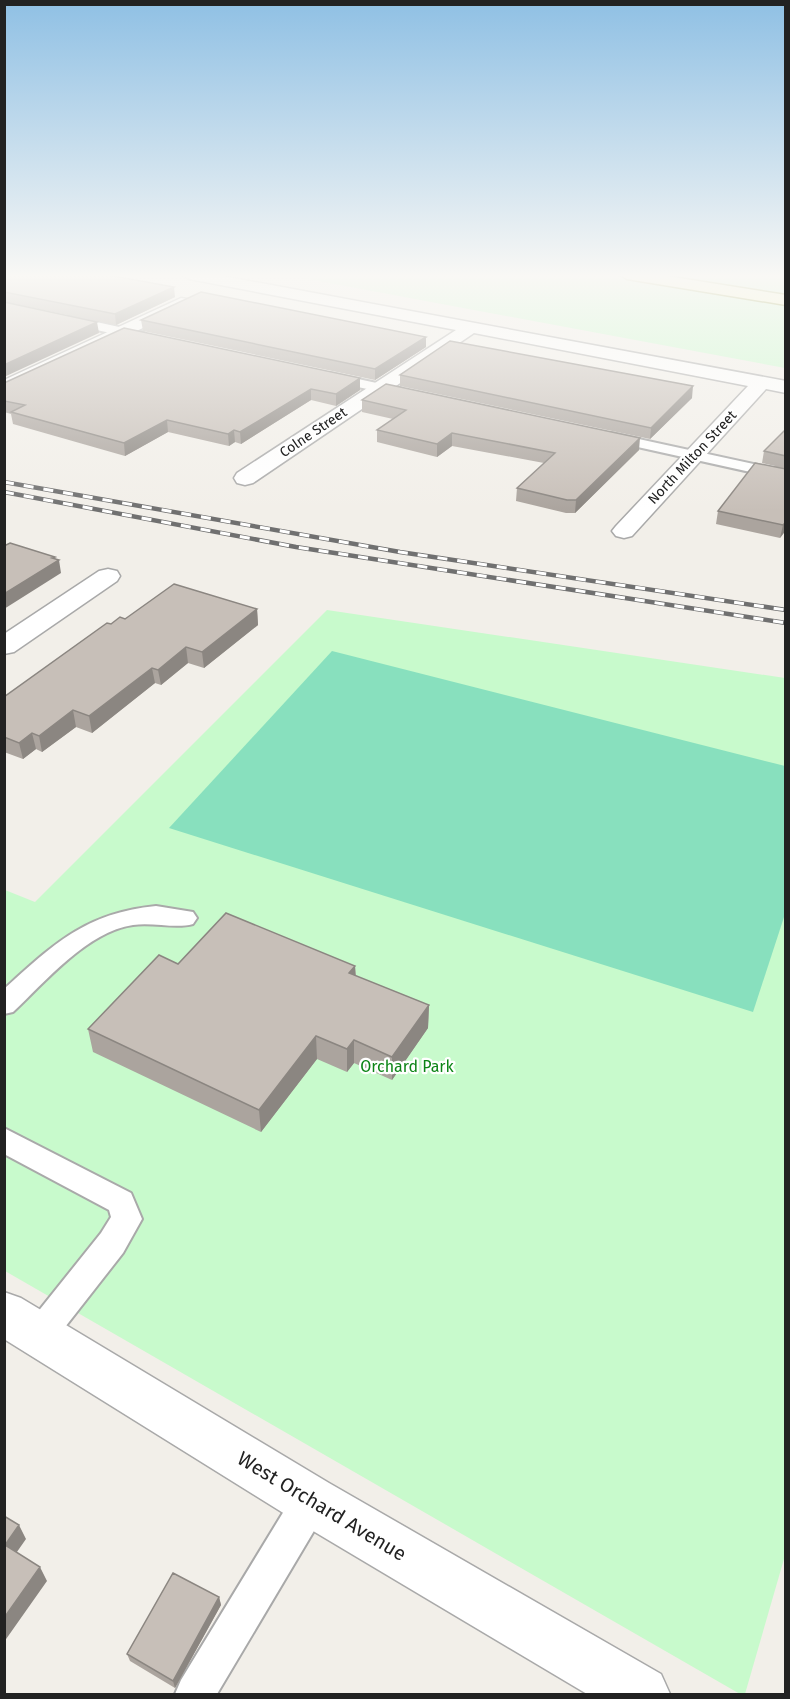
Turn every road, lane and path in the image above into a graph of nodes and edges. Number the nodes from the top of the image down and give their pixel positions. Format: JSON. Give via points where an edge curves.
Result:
{"nodes":[{"id":1,"x":76,"y":353,"type":"edge"},
{"id":2,"x":432,"y":353,"type":"edge"},
{"id":3,"x":608,"y":353,"type":"edge"},
{"id":4,"x":312,"y":373,"type":"edge"},
{"id":5,"x":761,"y":383,"type":"junction"},
{"id":6,"x":786,"y":387,"type":"edge"},
{"id":7,"x":4,"y":388,"type":"edge"},
{"id":8,"x":379,"y":388,"type":"junction"},
{"id":9,"x":419,"y":396,"type":"edge"},
{"id":10,"x":602,"y":435,"type":"edge"},
{"id":11,"x":694,"y":455,"type":"junction"},
{"id":12,"x":786,"y":476,"type":"edge"},
{"id":13,"x":245,"y":478,"type":"dead end"},
{"id":14,"x":624,"y":531,"type":"dead end"},
{"id":15,"x":108,"y":576,"type":"dead end"},
{"id":16,"x":4,"y":646,"type":"edge"},
{"id":17,"x":185,"y":918,"type":"dead end"},
{"id":18,"x":4,"y":1005,"type":"edge"},
{"id":19,"x":4,"y":1140,"type":"edge"},
{"id":20,"x":22,"y":1324,"type":"edge"},
{"id":21,"x":311,"y":1501,"type":"junction"},
{"id":22,"x":195,"y":1695,"type":"edge"},
{"id":23,"x":641,"y":1695,"type":"edge"}],
"edges":[{"from":1,"to":7,"type":"street"},
{"from":2,"to":8,"type":"street","name":"Colne Street"},
{"from":3,"to":5,"type":"street"},
{"from":4,"to":8,"type":"lane"},
{"from":5,"to":6,"type":"street"},
{"from":5,"to":11,"type":"street","name":"North Milton Street"},
{"from":8,"to":9,"type":"lane"},
{"from":8,"to":13,"type":"street","name":"Colne Street"},
{"from":10,"to":11,"type":"lane"},
{"from":11,"to":12,"type":"lane"},
{"from":11,"to":14,"type":"street","name":"North Milton Street"},
{"from":15,"to":16,"type":"street"},
{"from":17,"to":18,"type":"lane","via":[[161,914],[106,922],[71,944]]},
{"from":19,"to":20,"type":"lane","via":[[121,1203],[127,1220],[111,1244]]},
{"from":20,"to":21,"type":"street","name":"West Orchard Avenue"},
{"from":21,"to":22,"type":"lane"},
{"from":21,"to":23,"type":"street","name":"West Orchard Avenue"}]}
